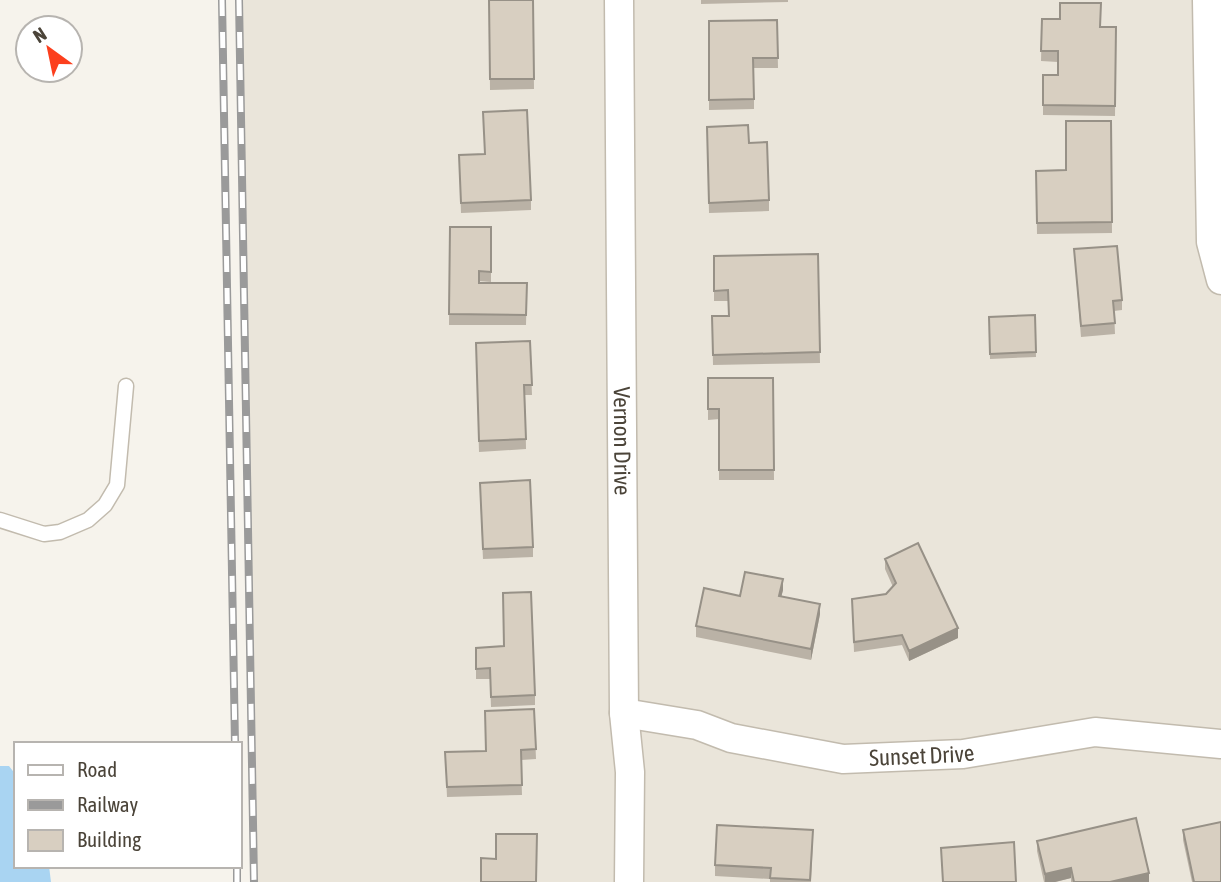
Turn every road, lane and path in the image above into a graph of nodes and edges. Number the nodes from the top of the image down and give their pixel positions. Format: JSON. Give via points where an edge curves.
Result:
{"nodes":[{"id":1,"x":619,"y":0,"type":"edge"},
{"id":2,"x":1207,"y":0,"type":"edge"},
{"id":3,"x":1221,"y":281,"type":"edge"},
{"id":4,"x":126,"y":386,"type":"dead end"},
{"id":5,"x":0,"y":520,"type":"edge"},
{"id":6,"x":624,"y":713,"type":"junction"},
{"id":7,"x":1221,"y":744,"type":"edge"},
{"id":8,"x":629,"y":882,"type":"edge"}],
"edges":[{"from":1,"to":6,"type":"street","name":"Vernon Drive"},
{"from":2,"to":3,"type":"street","via":[[1211,242]]},
{"from":4,"to":5,"type":"lane","via":[[117,485],[104,505],[88,520],[44,534]]},
{"from":6,"to":7,"type":"street","name":"Sunset Drive","via":[[843,759],[963,754],[1095,732]]},
{"from":6,"to":8,"type":"street","name":"Vernon Drive","via":[[630,772]]}]}
